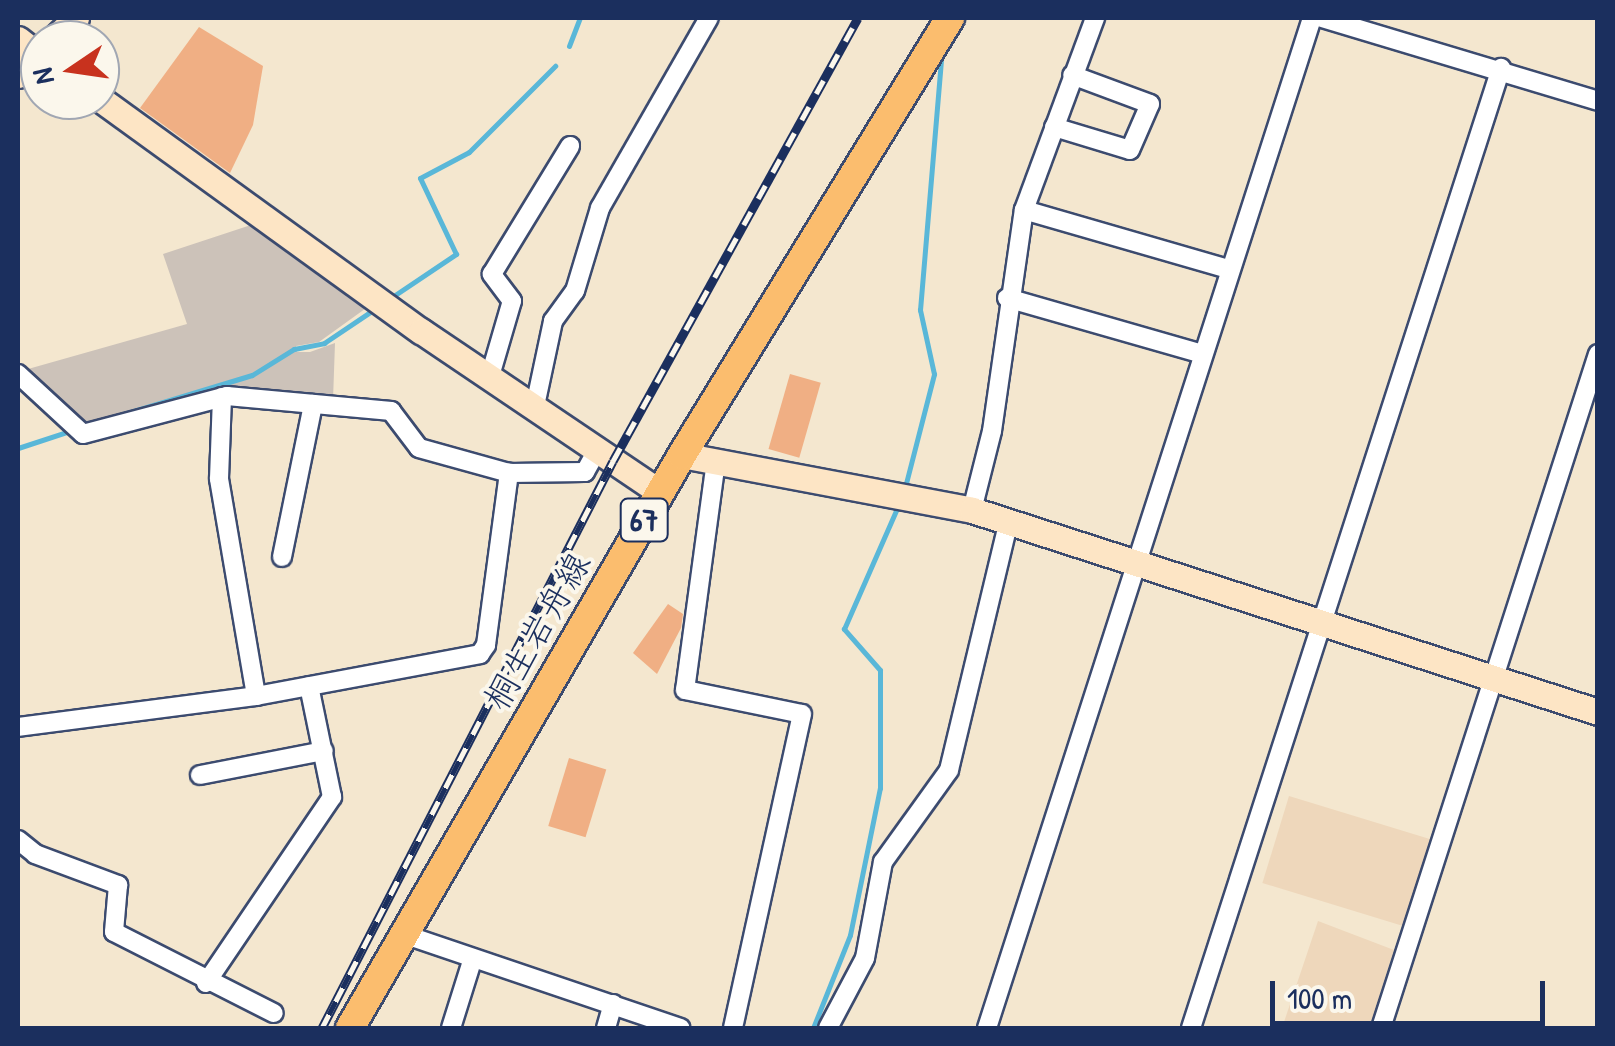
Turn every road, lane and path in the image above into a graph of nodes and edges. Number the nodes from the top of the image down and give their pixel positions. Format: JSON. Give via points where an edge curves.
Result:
{"nodes":[{"id":1,"x":709,"y":18,"type":"edge"},
{"id":2,"x":950,"y":18,"type":"edge"},
{"id":3,"x":1095,"y":18,"type":"edge"},
{"id":4,"x":1312,"y":18,"type":"edge"},
{"id":5,"x":1322,"y":18,"type":"edge"},
{"id":6,"x":1501,"y":68,"type":"junction"},
{"id":7,"x":1072,"y":75,"type":"junction"},
{"id":8,"x":1598,"y":100,"type":"edge"},
{"id":9,"x":120,"y":113,"type":"edge"},
{"id":10,"x":1054,"y":127,"type":"junction"},
{"id":11,"x":570,"y":146,"type":"dead end"},
{"id":12,"x":1024,"y":210,"type":"junction"},
{"id":13,"x":1229,"y":269,"type":"junction"},
{"id":14,"x":1007,"y":298,"type":"junction"},
{"id":15,"x":1202,"y":354,"type":"junction"},
{"id":16,"x":1598,"y":354,"type":"edge"},
{"id":17,"x":18,"y":374,"type":"edge"},
{"id":18,"x":490,"y":376,"type":"junction"},
{"id":19,"x":222,"y":397,"type":"junction"},
{"id":20,"x":314,"y":404,"type":"junction"},
{"id":21,"x":535,"y":406,"type":"junction"},
{"id":22,"x":596,"y":450,"type":"junction"},
{"id":23,"x":682,"y":455,"type":"junction"},
{"id":24,"x":716,"y":460,"type":"junction"},
{"id":25,"x":509,"y":472,"type":"junction"},
{"id":26,"x":660,"y":492,"type":"junction"},
{"id":27,"x":972,"y":510,"type":"junction"},
{"id":28,"x":1009,"y":522,"type":"junction"},
{"id":29,"x":282,"y":557,"type":"dead end"},
{"id":30,"x":1132,"y":563,"type":"junction"},
{"id":31,"x":1321,"y":627,"type":"junction"},
{"id":32,"x":1494,"y":680,"type":"junction"},
{"id":33,"x":309,"y":686,"type":"junction"},
{"id":34,"x":256,"y":696,"type":"junction"},
{"id":35,"x":1598,"y":712,"type":"edge"},
{"id":36,"x":18,"y":727,"type":"edge"},
{"id":37,"x":324,"y":751,"type":"junction"},
{"id":38,"x":200,"y":776,"type":"dead end"},
{"id":39,"x":18,"y":840,"type":"edge"},
{"id":40,"x":404,"y":934,"type":"junction"},
{"id":41,"x":474,"y":958,"type":"junction"},
{"id":42,"x":206,"y":983,"type":"junction"},
{"id":43,"x":613,"y":1004,"type":"junction"},
{"id":44,"x":274,"y":1013,"type":"dead end"},
{"id":45,"x":350,"y":1028,"type":"edge"},
{"id":46,"x":451,"y":1028,"type":"edge"},
{"id":47,"x":606,"y":1028,"type":"edge"},
{"id":48,"x":680,"y":1028,"type":"edge"},
{"id":49,"x":733,"y":1028,"type":"edge"},
{"id":50,"x":828,"y":1028,"type":"edge"},
{"id":51,"x":988,"y":1028,"type":"edge"},
{"id":52,"x":1191,"y":1028,"type":"edge"},
{"id":53,"x":1381,"y":1028,"type":"edge"}],
"edges":[{"from":1,"to":21,"type":"street","via":[[600,208],[575,291],[553,321]]},
{"from":2,"to":23,"type":"main road","name":"桐生岩舟線","number":"67"},
{"from":3,"to":7,"type":"street"},
{"from":4,"to":13,"type":"street"},
{"from":5,"to":6,"type":"street"},
{"from":6,"to":8,"type":"street"},
{"from":6,"to":31,"type":"street"},
{"from":7,"to":10,"type":"street"},
{"from":7,"to":10,"type":"street","via":[[1150,104],[1130,150]]},
{"from":9,"to":18,"type":"street"},
{"from":10,"to":12,"type":"street"},
{"from":11,"to":18,"type":"street","via":[[492,274],[512,301]]},
{"from":12,"to":13,"type":"street"},
{"from":12,"to":14,"type":"street"},
{"from":13,"to":15,"type":"street"},
{"from":14,"to":15,"type":"street"},
{"from":14,"to":27,"type":"street","via":[[992,432]]},
{"from":15,"to":30,"type":"street"},
{"from":16,"to":32,"type":"street"},
{"from":17,"to":19,"type":"street","via":[[83,434]]},
{"from":18,"to":21,"type":"street"},
{"from":19,"to":20,"type":"street"},
{"from":19,"to":34,"type":"street","via":[[219,479]]},
{"from":20,"to":25,"type":"street","via":[[391,411],[419,448]]},
{"from":20,"to":29,"type":"street"},
{"from":21,"to":22,"type":"street"},
{"from":22,"to":25,"type":"street","via":[[584,472]]},
{"from":22,"to":26,"type":"street"},
{"from":23,"to":24,"type":"street"},
{"from":23,"to":26,"type":"main road","name":"桐生岩舟線","number":"67"},
{"from":24,"to":27,"type":"street"},
{"from":24,"to":49,"type":"street","via":[[684,690],[802,714]]},
{"from":25,"to":33,"type":"street","via":[[480,654]]},
{"from":26,"to":40,"type":"main road","name":"桐生岩舟線","number":"67"},
{"from":27,"to":28,"type":"street"},
{"from":28,"to":30,"type":"street"},
{"from":28,"to":50,"type":"street","via":[[949,770],[883,862],[872,939]]},
{"from":30,"to":31,"type":"street"},
{"from":30,"to":51,"type":"street"},
{"from":31,"to":32,"type":"street"},
{"from":31,"to":52,"type":"street"},
{"from":32,"to":35,"type":"street"},
{"from":32,"to":53,"type":"street"},
{"from":33,"to":34,"type":"street"},
{"from":33,"to":37,"type":"street"},
{"from":34,"to":36,"type":"street"},
{"from":37,"to":38,"type":"street"},
{"from":37,"to":42,"type":"street","via":[[332,797]]},
{"from":39,"to":42,"type":"street","via":[[35,854],[118,885],[114,932]]},
{"from":40,"to":41,"type":"street"},
{"from":40,"to":45,"type":"main road","name":"桐生岩舟線","number":"67"},
{"from":41,"to":43,"type":"street"},
{"from":41,"to":46,"type":"street"},
{"from":42,"to":44,"type":"street"},
{"from":43,"to":47,"type":"street"},
{"from":43,"to":48,"type":"street"}]}
